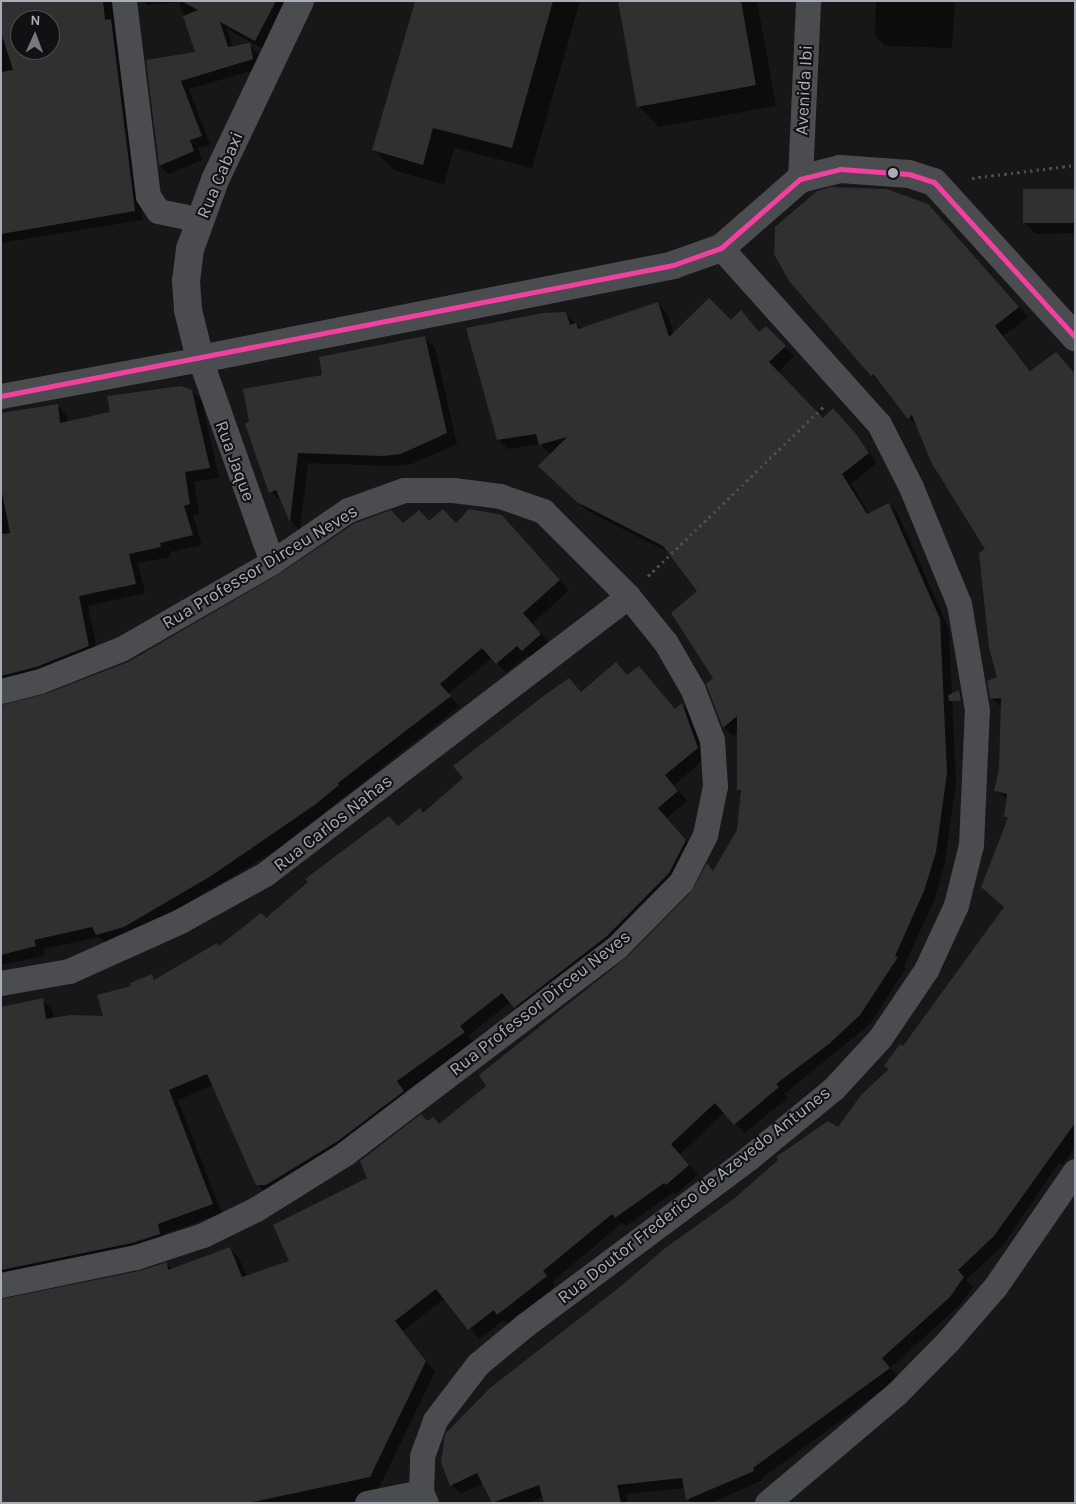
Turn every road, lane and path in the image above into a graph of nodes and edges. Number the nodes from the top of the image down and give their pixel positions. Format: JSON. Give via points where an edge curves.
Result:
{"nodes":[{"id":1,"x":124,"y":1,"type":"edge"},
{"id":2,"x":300,"y":1,"type":"edge"},
{"id":3,"x":808,"y":1,"type":"edge"},
{"id":4,"x":1075,"y":165,"type":"edge"},
{"id":5,"x":800,"y":179,"type":"junction"},
{"id":6,"x":934,"y":182,"type":"junction"},
{"id":7,"x":201,"y":220,"type":"junction"},
{"id":8,"x":721,"y":248,"type":"junction"},
{"id":9,"x":1075,"y":337,"type":"edge"},
{"id":10,"x":200,"y":359,"type":"junction"},
{"id":11,"x":845,"y":386,"type":"junction"},
{"id":12,"x":1,"y":396,"type":"edge"},
{"id":13,"x":272,"y":562,"type":"junction"},
{"id":14,"x":628,"y":596,"type":"junction"},
{"id":15,"x":1,"y":691,"type":"edge"},
{"id":16,"x":1,"y":983,"type":"edge"},
{"id":17,"x":1075,"y":1171,"type":"edge"},
{"id":18,"x":1,"y":1285,"type":"edge"},
{"id":19,"x":423,"y":1497,"type":"edge"},
{"id":20,"x":367,"y":1503,"type":"edge"},
{"id":21,"x":767,"y":1503,"type":"edge"}],
"edges":[{"from":1,"to":7,"type":"street","via":[[148,196],[158,211]]},
{"from":2,"to":7,"type":"street","name":"Rua Cabaxi","via":[[215,180]]},
{"from":3,"to":5,"type":"street","name":"Avenida Ibi"},
{"from":4,"to":6,"type":"path"},
{"from":5,"to":6,"type":"street","via":[[840,169],[909,174]]},
{"from":5,"to":8,"type":"street"},
{"from":6,"to":9,"type":"street"},
{"from":7,"to":10,"type":"street","name":"Rua Cabaxi","via":[[190,249],[186,281],[188,310]]},
{"from":8,"to":10,"type":"street","via":[[673,265]]},
{"from":8,"to":11,"type":"street","name":"Rua Doutor Frederico de Azevedo Antunes"},
{"from":10,"to":12,"type":"street"},
{"from":10,"to":13,"type":"street","name":"Rua Jaque"},
{"from":11,"to":14,"type":"path"},
{"from":11,"to":19,"type":"street","name":"Rua Doutor Frederico de Azevedo Antunes","via":[[879,424],[911,488],[959,604],[977,710],[971,845],[956,905],[926,970],[880,1038],[834,1088],[750,1157],[525,1325],[478,1364],[435,1420],[422,1456]]},
{"from":13,"to":14,"type":"street","name":"Rua Professor Dirceu Neves","via":[[348,510],[404,490],[453,490],[500,496],[542,511]]},
{"from":13,"to":15,"type":"street","name":"Rua Professor Dirceu Neves","via":[[121,649],[40,681]]},
{"from":14,"to":16,"type":"street","name":"Rua Carlos Nahas","via":[[265,874],[180,921],[69,970]]},
{"from":14,"to":18,"type":"street","name":"Rua Professor Dirceu Neves","via":[[666,643],[693,690],[712,740],[715,786],[705,835],[681,882],[617,947],[346,1153],[256,1209],[203,1235],[136,1257]]},
{"from":17,"to":21,"type":"street","via":[[995,1287],[948,1341],[896,1394]]},
{"from":19,"to":20,"type":"street"}]}
